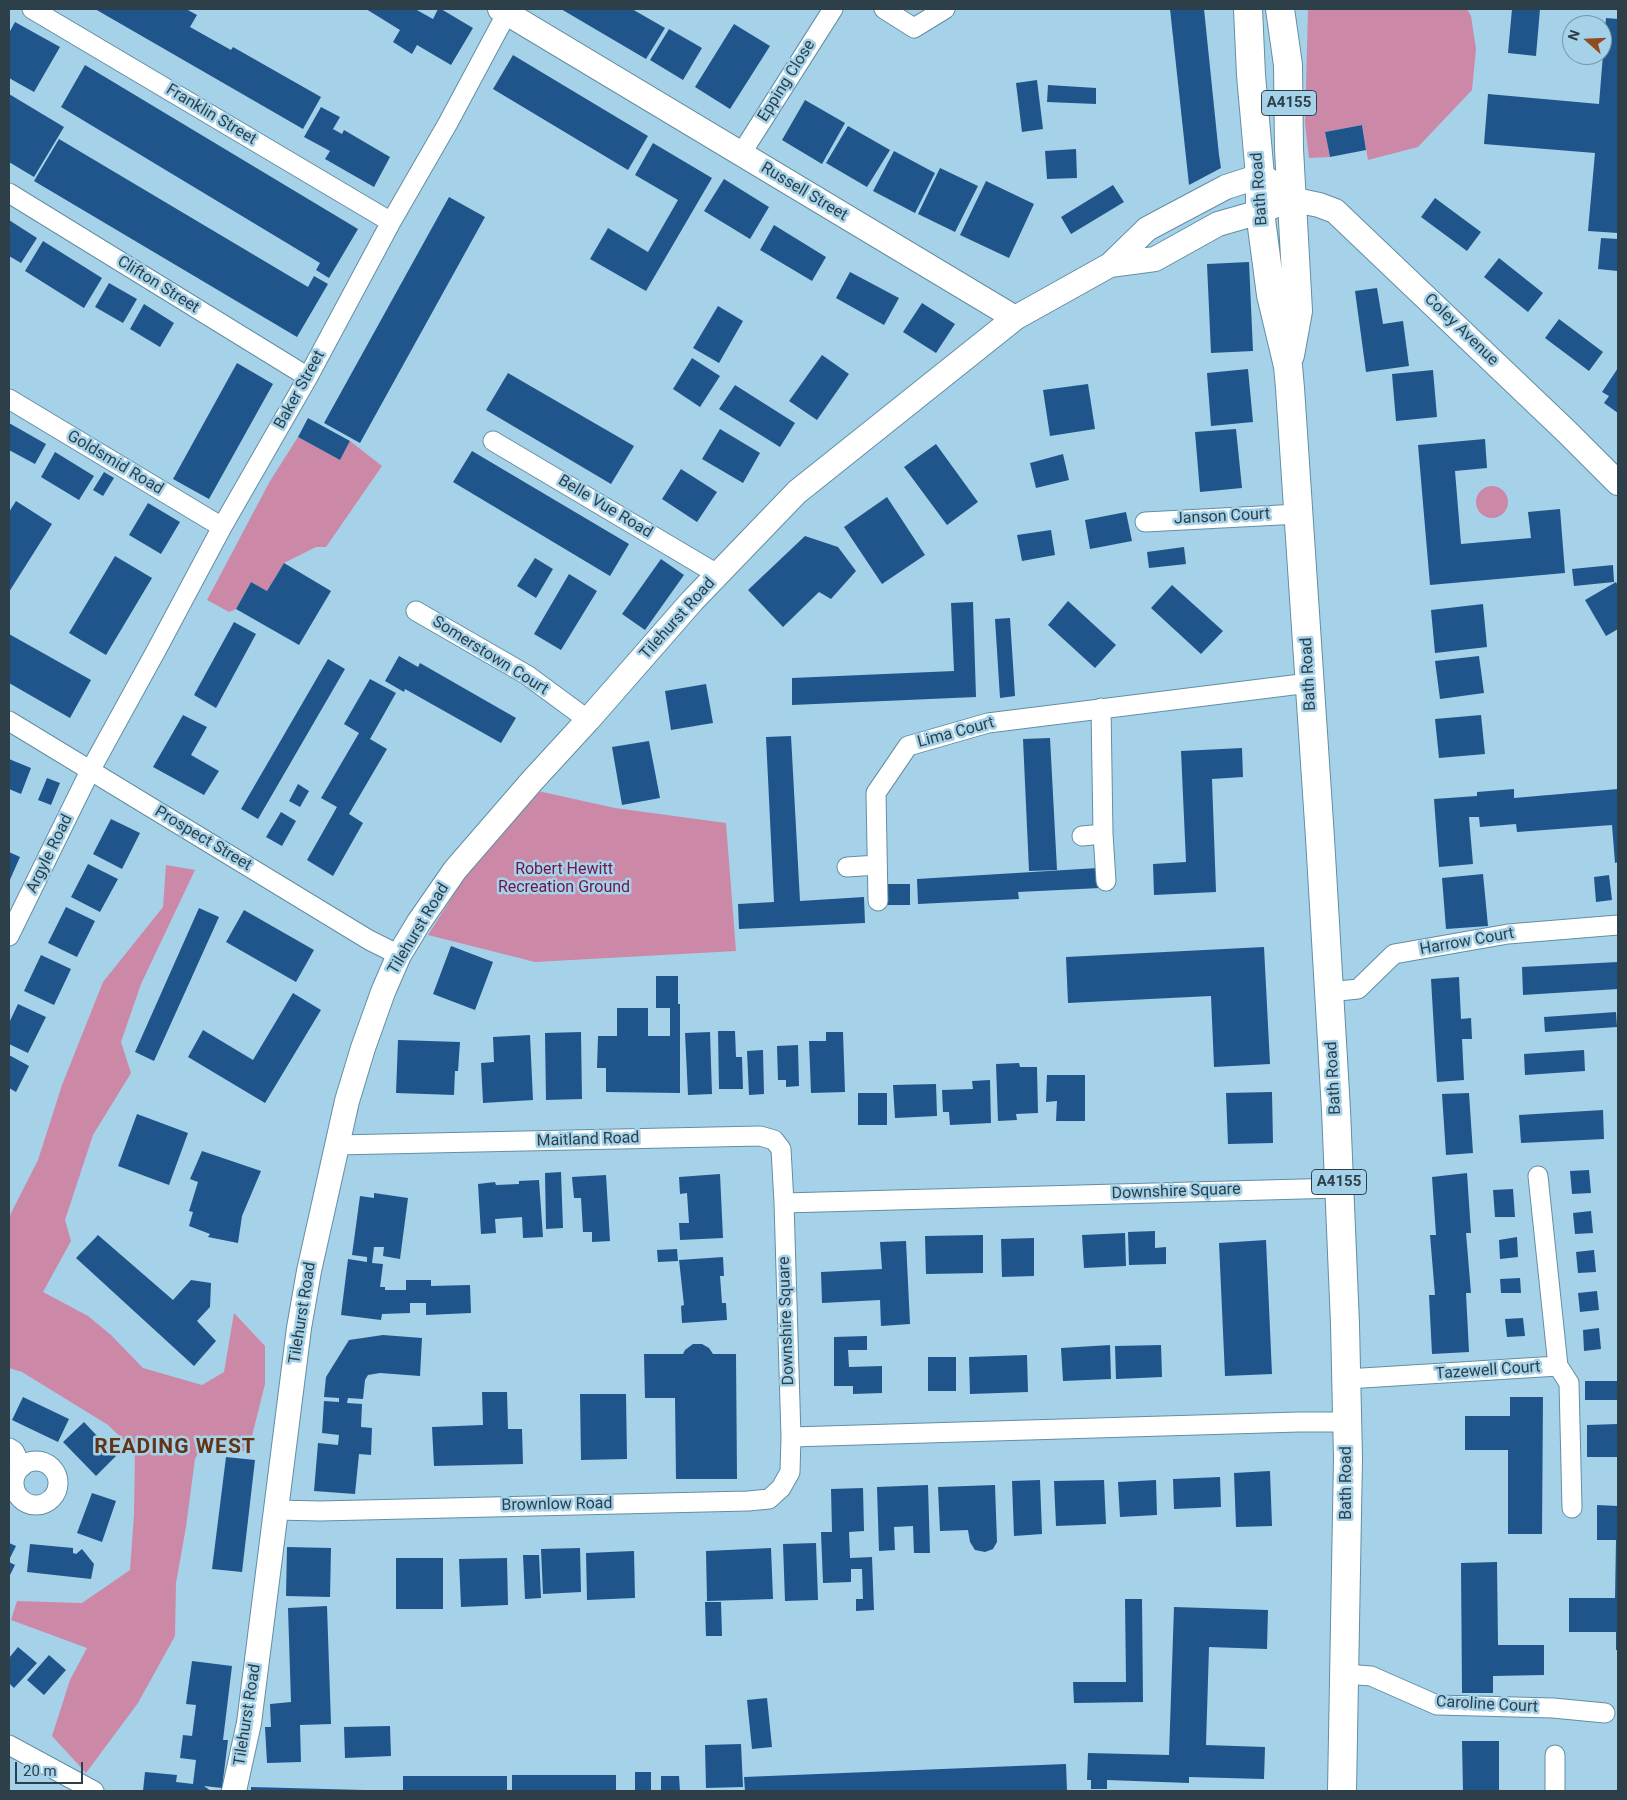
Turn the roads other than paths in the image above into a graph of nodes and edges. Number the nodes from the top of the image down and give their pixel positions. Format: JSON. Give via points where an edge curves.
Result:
{"nodes":[{"id":1,"x":32,"y":9,"type":"edge"},
{"id":2,"x":833,"y":9,"type":"edge"},
{"id":3,"x":884,"y":9,"type":"edge"},
{"id":4,"x":946,"y":9,"type":"edge"},
{"id":5,"x":1248,"y":9,"type":"edge"},
{"id":6,"x":1280,"y":9,"type":"edge"},
{"id":7,"x":506,"y":10,"type":"edge"},
{"id":8,"x":741,"y":154,"type":"junction"},
{"id":9,"x":1260,"y":176,"type":"junction"},
{"id":10,"x":9,"y":193,"type":"edge"},
{"id":11,"x":1291,"y":199,"type":"junction"},
{"id":12,"x":1260,"y":212,"type":"junction"},
{"id":13,"x":391,"y":222,"type":"junction"},
{"id":14,"x":1110,"y":265,"type":"junction"},
{"id":15,"x":1015,"y":318,"type":"junction"},
{"id":16,"x":1288,"y":366,"type":"junction"},
{"id":17,"x":308,"y":377,"type":"junction"},
{"id":18,"x":9,"y":399,"type":"edge"},
{"id":19,"x":493,"y":440,"type":"dead end"},
{"id":20,"x":1618,"y":483,"type":"edge"},
{"id":21,"x":1299,"y":514,"type":"junction"},
{"id":22,"x":1145,"y":522,"type":"dead end"},
{"id":23,"x":222,"y":526,"type":"junction"},
{"id":24,"x":718,"y":574,"type":"junction"},
{"id":25,"x":416,"y":611,"type":"dead end"},
{"id":26,"x":1309,"y":684,"type":"junction"},
{"id":27,"x":1101,"y":708,"type":"junction"},
{"id":28,"x":588,"y":720,"type":"junction"},
{"id":29,"x":9,"y":722,"type":"edge"},
{"id":30,"x":90,"y":771,"type":"junction"},
{"id":31,"x":1103,"y":834,"type":"junction"},
{"id":32,"x":1082,"y":836,"type":"dead end"},
{"id":33,"x":877,"y":864,"type":"junction"},
{"id":34,"x":847,"y":867,"type":"dead end"},
{"id":35,"x":1106,"y":881,"type":"dead end"},
{"id":36,"x":878,"y":901,"type":"dead end"},
{"id":37,"x":1618,"y":925,"type":"edge"},
{"id":38,"x":9,"y":936,"type":"edge"},
{"id":39,"x":399,"y":955,"type":"junction"},
{"id":40,"x":1329,"y":992,"type":"junction"},
{"id":41,"x":336,"y":1146,"type":"junction"},
{"id":42,"x":1538,"y":1176,"type":"dead end"},
{"id":43,"x":1339,"y":1188,"type":"junction"},
{"id":44,"x":784,"y":1203,"type":"junction"},
{"id":45,"x":1558,"y":1366,"type":"junction"},
{"id":46,"x":1346,"y":1379,"type":"junction"},
{"id":47,"x":1347,"y":1422,"type":"junction"},
{"id":48,"x":791,"y":1437,"type":"junction"},
{"id":49,"x":9,"y":1448,"type":"edge"},
{"id":50,"x":22,"y":1467,"type":"dead end"},
{"id":51,"x":1572,"y":1508,"type":"dead end"},
{"id":52,"x":276,"y":1510,"type":"junction"},
{"id":53,"x":1345,"y":1674,"type":"junction"},
{"id":54,"x":1605,"y":1713,"type":"dead end"},
{"id":55,"x":9,"y":1745,"type":"edge"},
{"id":56,"x":1556,"y":1755,"type":"dead end"},
{"id":57,"x":94,"y":1791,"type":"edge"},
{"id":58,"x":234,"y":1791,"type":"edge"},
{"id":59,"x":1342,"y":1791,"type":"edge"},
{"id":60,"x":1555,"y":1791,"type":"edge"}],
"edges":[{"from":1,"to":13,"type":"street","name":"Franklin Street"},
{"from":2,"to":8,"type":"street","name":"Epping Close"},
{"from":3,"to":4,"type":"street","via":[[914,28]]},
{"from":5,"to":9,"type":"main road","name":"Bath Road","number":"A4155"},
{"from":6,"to":11,"type":"main road","name":"Bath Road","number":"A4155","via":[[1288,65]]},
{"from":7,"to":8,"type":"street","name":"Russell Street"},
{"from":7,"to":13,"type":"street","name":"Baker Street","via":[[448,124]]},
{"from":8,"to":15,"type":"street","name":"Russell Street"},
{"from":9,"to":11,"type":"street","via":[[1278,185]]},
{"from":9,"to":12,"type":"main road","name":"Bath Road","number":"A4155"},
{"from":9,"to":14,"type":"street","via":[[1226,187],[1153,226]]},
{"from":10,"to":17,"type":"street","name":"Clifton Street"},
{"from":11,"to":12,"type":"street"},
{"from":11,"to":16,"type":"main road","name":"Bath Road","number":"A4155","via":[[1298,312]]},
{"from":11,"to":20,"type":"street","name":"Coley Avenue","via":[[1319,204],[1335,211]]},
{"from":12,"to":14,"type":"street","via":[[1218,224],[1155,259]]},
{"from":12,"to":16,"type":"main road","name":"Bath Road","number":"A4155","via":[[1271,295]]},
{"from":13,"to":17,"type":"street","name":"Baker Street"},
{"from":14,"to":15,"type":"street"},
{"from":15,"to":24,"type":"street","name":"Tilehurst Road","via":[[797,492]]},
{"from":16,"to":21,"type":"main road","name":"Bath Road","number":"A4155"},
{"from":17,"to":23,"type":"street","name":"Baker Street"},
{"from":18,"to":23,"type":"street","name":"Goldsmid Road"},
{"from":19,"to":24,"type":"street","name":"Belle Vue Road"},
{"from":21,"to":22,"type":"street","name":"Janson Court"},
{"from":21,"to":26,"type":"main road","name":"Bath Road","number":"A4155"},
{"from":23,"to":30,"type":"street","name":"Baker Street"},
{"from":24,"to":28,"type":"street","name":"Tilehurst Road"},
{"from":25,"to":28,"type":"street","name":"Somerstown Court","via":[[527,675]]},
{"from":26,"to":27,"type":"street","name":"Lima Court"},
{"from":26,"to":40,"type":"main road","name":"Bath Road","number":"A4155"},
{"from":27,"to":31,"type":"street"},
{"from":27,"to":33,"type":"street","name":"Lima Court","via":[[988,723],[908,746],[876,793]]},
{"from":28,"to":39,"type":"street","name":"Tilehurst Road","via":[[455,870]]},
{"from":29,"to":30,"type":"street","name":"Prospect Street"},
{"from":30,"to":38,"type":"street","name":"Argyle Road"},
{"from":30,"to":39,"type":"street","name":"Prospect Street"},
{"from":31,"to":32,"type":"street"},
{"from":31,"to":35,"type":"street"},
{"from":33,"to":34,"type":"street"},
{"from":33,"to":36,"type":"street","name":"Lima Court"},
{"from":37,"to":40,"type":"street","name":"Harrow Court","via":[[1508,934],[1394,954],[1358,989]]},
{"from":39,"to":41,"type":"street","name":"Tilehurst Road","via":[[363,1048]]},
{"from":40,"to":43,"type":"main road","name":"Bath Road","number":"A4155"},
{"from":41,"to":44,"type":"street","name":"Maitland Road","via":[[760,1136],[774,1140],[781,1149]]},
{"from":41,"to":52,"type":"street","name":"Tilehurst Road","via":[[299,1328]]},
{"from":42,"to":45,"type":"street","name":"Tazewell Court"},
{"from":43,"to":44,"type":"street","name":"Downshire Square"},
{"from":43,"to":46,"type":"main road","name":"Bath Road","number":"A4155"},
{"from":44,"to":48,"type":"street","name":"Downshire Square"},
{"from":45,"to":46,"type":"street","name":"Tazewell Court"},
{"from":45,"to":51,"type":"street","via":[[1570,1383]]},
{"from":46,"to":47,"type":"main road","name":"Bath Road","number":"A4155"},
{"from":47,"to":48,"type":"street"},
{"from":47,"to":53,"type":"main road","name":"Bath Road","number":"A4155"},
{"from":48,"to":52,"type":"street","name":"Brownlow Road","via":[[790,1472],[781,1488],[769,1499]]},
{"from":49,"to":50,"type":"street"},
{"from":52,"to":58,"type":"street","name":"Tilehurst Road","via":[[248,1723]]},
{"from":53,"to":54,"type":"street","name":"Caroline Court","via":[[1371,1676],[1438,1705],[1553,1708]]},
{"from":53,"to":59,"type":"main road","name":"Bath Road","number":"A4155"},
{"from":55,"to":57,"type":"street"},
{"from":56,"to":60,"type":"street"}]}
